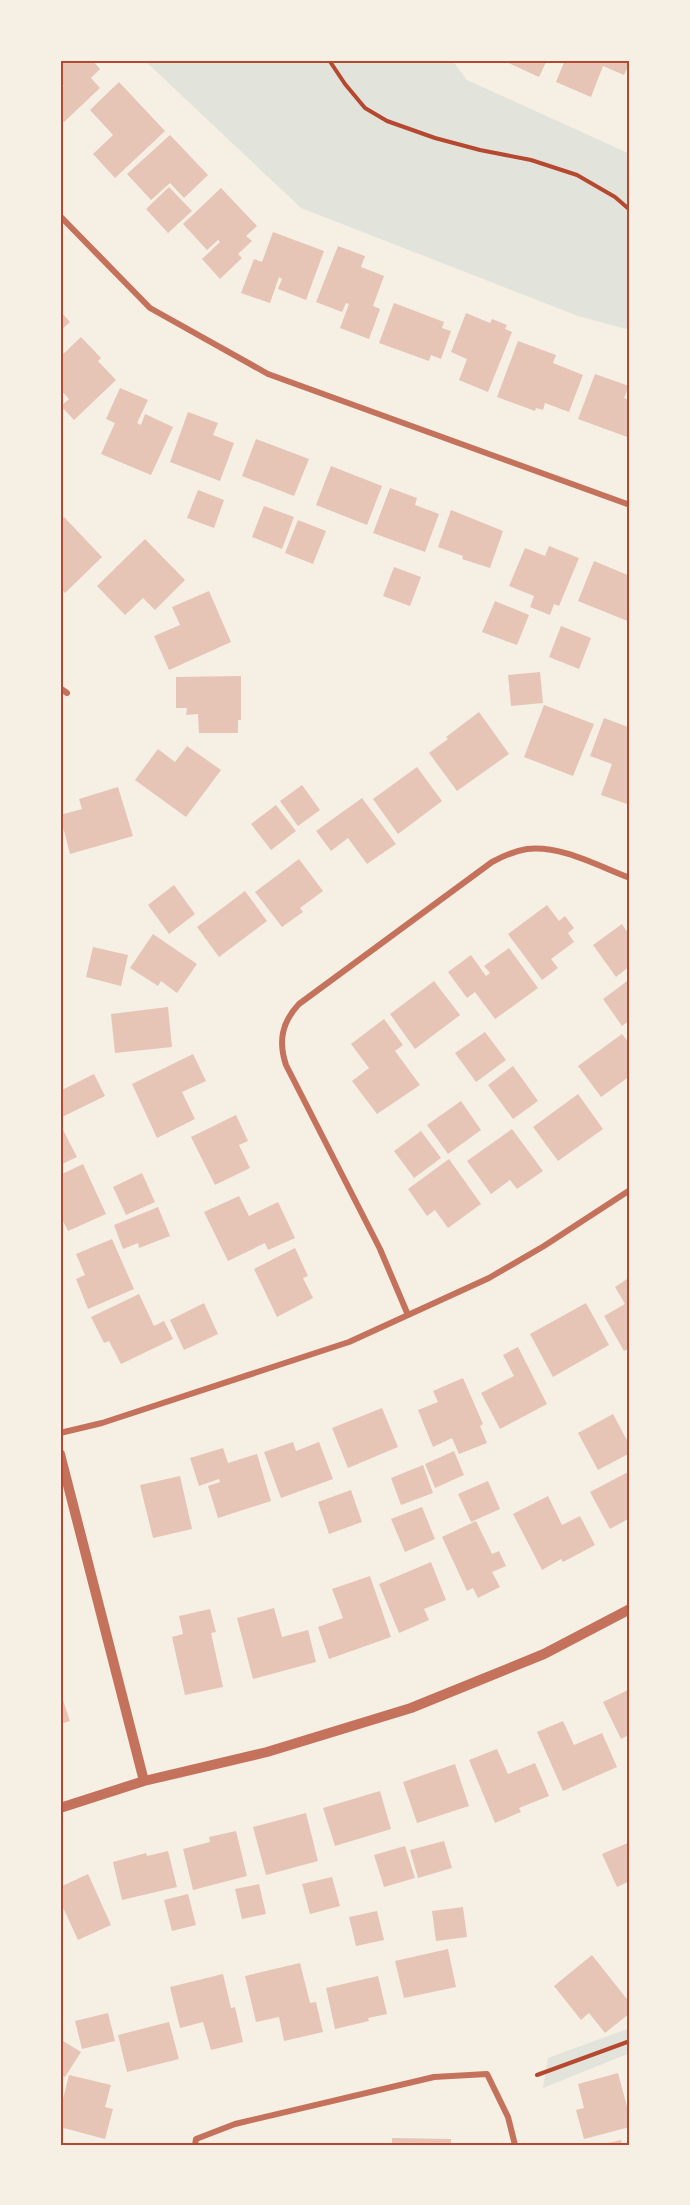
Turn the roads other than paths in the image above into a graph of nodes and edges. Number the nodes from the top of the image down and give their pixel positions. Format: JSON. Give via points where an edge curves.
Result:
{"nodes":[{"id":1,"x":60,"y":216,"type":"edge"},
{"id":2,"x":630,"y":505,"type":"edge"},
{"id":3,"x":60,"y":688,"type":"edge"},
{"id":4,"x":67,"y":693,"type":"dead end"},
{"id":5,"x":630,"y":878,"type":"edge"},
{"id":6,"x":630,"y":1191,"type":"edge"},
{"id":7,"x":408,"y":1315,"type":"junction"},
{"id":8,"x":60,"y":1433,"type":"edge"},
{"id":9,"x":60,"y":1454,"type":"edge"},
{"id":10,"x":630,"y":1610,"type":"edge"},
{"id":11,"x":144,"y":1781,"type":"junction"},
{"id":12,"x":60,"y":1808,"type":"edge"},
{"id":13,"x":195,"y":2145,"type":"edge"},
{"id":14,"x":515,"y":2145,"type":"edge"}],
"edges":[{"from":1,"to":2,"type":"street","via":[[150,308],[268,374]]},
{"from":3,"to":4,"type":"street"},
{"from":5,"to":7,"type":"street","via":[[562,852],[527,849],[509,854],[492,862],[299,1004],[285,1022],[281,1044],[286,1065],[380,1249]]},
{"from":6,"to":7,"type":"street","via":[[489,1278]]},
{"from":7,"to":8,"type":"street","via":[[348,1342],[102,1424]]},
{"from":9,"to":11,"type":"street"},
{"from":10,"to":11,"type":"street","via":[[544,1653],[411,1708],[267,1752]]},
{"from":11,"to":12,"type":"street"},
{"from":13,"to":14,"type":"street","via":[[196,2139],[235,2124],[434,2077],[487,2074],[508,2117]]}]}
